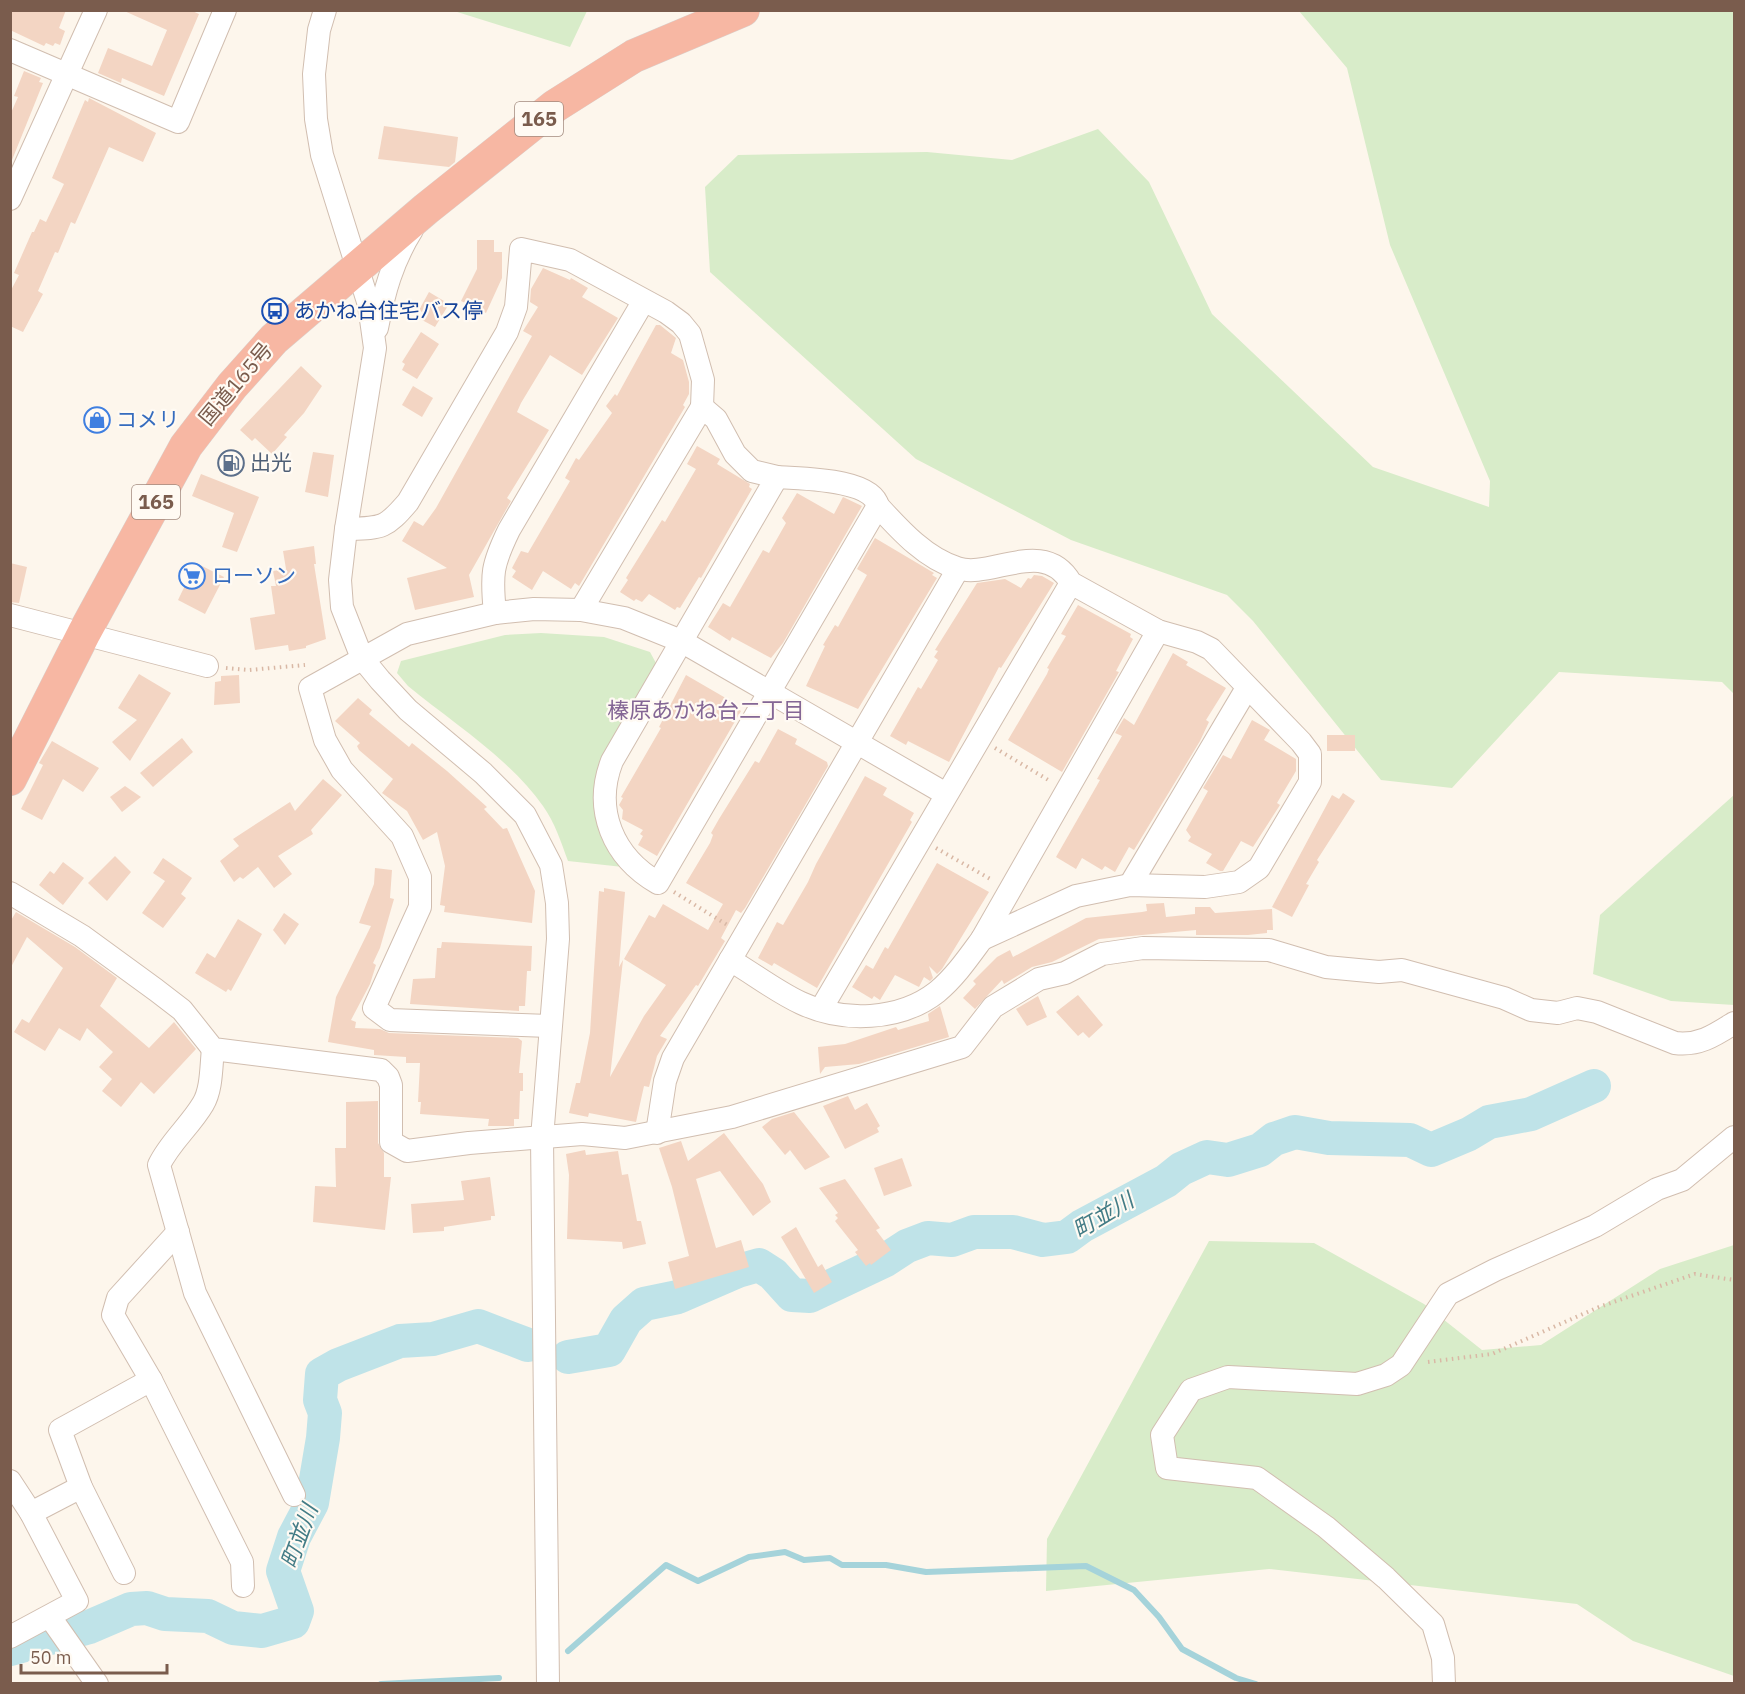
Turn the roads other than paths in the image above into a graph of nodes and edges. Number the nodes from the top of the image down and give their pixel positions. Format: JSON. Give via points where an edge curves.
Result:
{"nodes":[{"id":1,"x":96,"y":10,"type":"edge"},
{"id":2,"x":225,"y":10,"type":"edge"},
{"id":3,"x":325,"y":10,"type":"edge"},
{"id":4,"x":744,"y":10,"type":"edge"},
{"id":5,"x":10,"y":50,"type":"edge"},
{"id":6,"x":69,"y":75,"type":"junction"},
{"id":7,"x":10,"y":199,"type":"edge"},
{"id":8,"x":426,"y":209,"type":"junction"},
{"id":9,"x":357,"y":266,"type":"junction"},
{"id":10,"x":643,"y":302,"type":"junction"},
{"id":11,"x":375,"y":342,"type":"junction"},
{"id":12,"x":702,"y":407,"type":"junction"},
{"id":13,"x":777,"y":477,"type":"junction"},
{"id":14,"x":878,"y":506,"type":"junction"},
{"id":15,"x":346,"y":529,"type":"junction"},
{"id":16,"x":958,"y":569,"type":"junction"},
{"id":17,"x":1071,"y":583,"type":"junction"},
{"id":18,"x":581,"y":610,"type":"junction"},
{"id":19,"x":495,"y":613,"type":"junction"},
{"id":20,"x":10,"y":615,"type":"edge"},
{"id":21,"x":1158,"y":632,"type":"junction"},
{"id":22,"x":84,"y":633,"type":"junction"},
{"id":23,"x":681,"y":640,"type":"junction"},
{"id":24,"x":362,"y":658,"type":"junction"},
{"id":25,"x":207,"y":666,"type":"road end"},
{"id":26,"x":1247,"y":688,"type":"junction"},
{"id":27,"x":770,"y":691,"type":"junction"},
{"id":28,"x":858,"y":742,"type":"junction"},
{"id":29,"x":10,"y":779,"type":"edge"},
{"id":30,"x":946,"y":794,"type":"junction"},
{"id":31,"x":1130,"y":885,"type":"junction"},
{"id":32,"x":10,"y":894,"type":"edge"},
{"id":33,"x":982,"y":939,"type":"junction"},
{"id":34,"x":730,"y":960,"type":"junction"},
{"id":35,"x":821,"y":1009,"type":"junction"},
{"id":36,"x":1734,"y":1023,"type":"edge"},
{"id":37,"x":549,"y":1026,"type":"junction"},
{"id":38,"x":213,"y":1049,"type":"junction"},
{"id":39,"x":657,"y":1133,"type":"junction"},
{"id":40,"x":1734,"y":1137,"type":"edge"},
{"id":41,"x":542,"y":1138,"type":"junction"},
{"id":42,"x":178,"y":1232,"type":"junction"},
{"id":43,"x":151,"y":1380,"type":"junction"},
{"id":44,"x":10,"y":1481,"type":"edge"},
{"id":45,"x":81,"y":1487,"type":"junction"},
{"id":46,"x":294,"y":1495,"type":"dead end"},
{"id":47,"x":31,"y":1513,"type":"junction"},
{"id":48,"x":124,"y":1573,"type":"dead end"},
{"id":49,"x":243,"y":1586,"type":"dead end"},
{"id":50,"x":50,"y":1617,"type":"junction"},
{"id":51,"x":10,"y":1637,"type":"edge"},
{"id":52,"x":97,"y":1683,"type":"edge"},
{"id":53,"x":548,"y":1683,"type":"edge"},
{"id":54,"x":1444,"y":1683,"type":"edge"}],
"edges":[{"from":1,"to":6,"type":"street"},
{"from":2,"to":6,"type":"street","via":[[178,122]]},
{"from":3,"to":9,"type":"street","via":[[315,74],[316,119],[322,155]]},
{"from":4,"to":8,"type":"highway","name":"国道165号","number":"165","via":[[634,56],[555,106]]},
{"from":5,"to":6,"type":"street"},
{"from":6,"to":7,"type":"street"},
{"from":8,"to":9,"type":"highway","name":"国道165号","number":"165"},
{"from":8,"to":11,"type":"street","via":[[397,255],[385,287]]},
{"from":9,"to":11,"type":"street"},
{"from":9,"to":22,"type":"highway","name":"国道165号","number":"165","via":[[274,339],[186,446]]},
{"from":10,"to":12,"type":"street","via":[[666,312],[690,334],[704,380]]},
{"from":10,"to":15,"type":"street","via":[[570,260],[521,249],[516,307],[507,332],[408,502],[390,524]]},
{"from":10,"to":19,"type":"street","via":[[493,563]]},
{"from":11,"to":15,"type":"street"},
{"from":12,"to":13,"type":"street","via":[[716,419],[735,454],[752,471]]},
{"from":12,"to":18,"type":"street"},
{"from":13,"to":14,"type":"street","via":[[847,484],[868,492]]},
{"from":13,"to":23,"type":"street"},
{"from":14,"to":16,"type":"street","via":[[910,540]]},
{"from":14,"to":27,"type":"street"},
{"from":15,"to":24,"type":"street","via":[[340,580],[342,607]]},
{"from":16,"to":17,"type":"street","via":[[1031,559],[1066,574]]},
{"from":16,"to":28,"type":"street"},
{"from":17,"to":21,"type":"street"},
{"from":17,"to":30,"type":"street"},
{"from":18,"to":19,"type":"street"},
{"from":18,"to":23,"type":"street","via":[[624,618]]},
{"from":19,"to":24,"type":"street","via":[[407,634]]},
{"from":20,"to":22,"type":"street"},
{"from":21,"to":26,"type":"street","via":[[1211,649]]},
{"from":21,"to":33,"type":"street"},
{"from":22,"to":25,"type":"street"},
{"from":22,"to":29,"type":"highway","name":"国道165号","number":"165"},
{"from":23,"to":27,"type":"street"},
{"from":23,"to":27,"type":"street","via":[[612,761],[604,793],[610,832],[626,857],[658,883]]},
{"from":24,"to":37,"type":"street","via":[[408,710],[483,773],[525,815],[541,844],[551,865],[558,903]]},
{"from":24,"to":37,"type":"street","via":[[314,674],[310,688],[325,740],[342,770],[402,836],[420,877],[420,907],[374,1008],[390,1020]]},
{"from":26,"to":31,"type":"street"},
{"from":26,"to":31,"type":"street","via":[[1310,754],[1310,782],[1302,797],[1259,868],[1239,882],[1205,887]]},
{"from":27,"to":28,"type":"street"},
{"from":28,"to":30,"type":"street"},
{"from":28,"to":34,"type":"street"},
{"from":30,"to":35,"type":"street"},
{"from":31,"to":33,"type":"street","via":[[1076,896]]},
{"from":32,"to":38,"type":"street","via":[[82,936],[156,990],[182,1011]]},
{"from":33,"to":35,"type":"street","via":[[954,976],[936,993],[912,1006],[880,1016],[848,1016]]},
{"from":34,"to":35,"type":"street","via":[[802,1004]]},
{"from":34,"to":39,"type":"street","via":[[673,1058],[665,1081]]},
{"from":36,"to":39,"type":"street","via":[[1704,1041],[1682,1044],[1598,1011],[1531,1010],[1504,998],[1402,970],[1326,967],[1269,950],[1143,948],[1102,954],[1065,973],[1039,979],[993,1007],[962,1047],[732,1117]]},
{"from":37,"to":41,"type":"street"},
{"from":38,"to":41,"type":"street","via":[[381,1070],[391,1085],[391,1142],[407,1152]]},
{"from":38,"to":42,"type":"street","via":[[204,1103],[166,1150],[159,1166]]},
{"from":39,"to":41,"type":"street","via":[[625,1138],[582,1134]]},
{"from":40,"to":54,"type":"street","via":[[1682,1180],[1657,1189],[1595,1226],[1448,1294],[1401,1365],[1386,1375],[1357,1383],[1228,1377],[1191,1390],[1162,1435],[1167,1468],[1257,1478],[1386,1578],[1433,1624],[1443,1658]]},
{"from":41,"to":53,"type":"street"},
{"from":42,"to":43,"type":"street","via":[[118,1298],[113,1315]]},
{"from":42,"to":46,"type":"street","via":[[195,1293]]},
{"from":43,"to":45,"type":"street","via":[[60,1430]]},
{"from":43,"to":49,"type":"street","via":[[242,1562]]},
{"from":44,"to":47,"type":"street"},
{"from":45,"to":47,"type":"street"},
{"from":45,"to":48,"type":"street"},
{"from":47,"to":50,"type":"street","via":[[77,1601]]},
{"from":50,"to":51,"type":"street"},
{"from":50,"to":52,"type":"street"}]}
